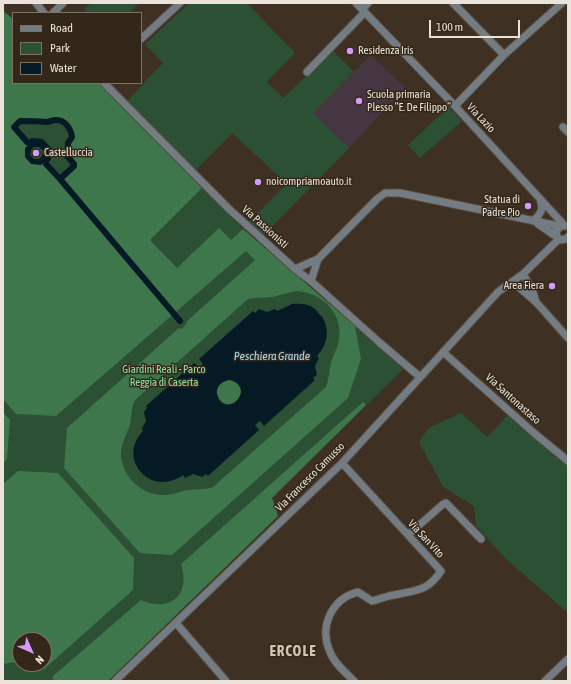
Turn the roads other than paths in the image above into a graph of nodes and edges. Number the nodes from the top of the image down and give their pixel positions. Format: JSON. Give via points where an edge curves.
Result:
{"nodes":[{"id":1,"x":36,"y":3,"type":"edge"},
{"id":2,"x":63,"y":3,"type":"edge"},
{"id":3,"x":180,"y":3,"type":"edge"},
{"id":4,"x":356,"y":3,"type":"edge"},
{"id":5,"x":368,"y":3,"type":"edge"},
{"id":6,"x":453,"y":3,"type":"edge"},
{"id":7,"x":562,"y":3,"type":"edge"},
{"id":8,"x":363,"y":11,"type":"junction"},
{"id":9,"x":43,"y":12,"type":"edge"},
{"id":10,"x":54,"y":12,"type":"edge"},
{"id":11,"x":142,"y":38,"type":"edge"},
{"id":12,"x":504,"y":55,"type":"junction"},
{"id":13,"x":307,"y":72,"type":"dead end"},
{"id":14,"x":105,"y":84,"type":"edge"},
{"id":15,"x":455,"y":106,"type":"junction"},
{"id":16,"x":540,"y":197,"type":"junction"},
{"id":17,"x":533,"y":221,"type":"junction"},
{"id":18,"x":564,"y":227,"type":"edge"},
{"id":19,"x":549,"y":232,"type":"junction"},
{"id":20,"x":568,"y":237,"type":"edge"},
{"id":21,"x":558,"y":238,"type":"junction"},
{"id":22,"x":551,"y":247,"type":"junction"},
{"id":23,"x":318,"y":259,"type":"junction"},
{"id":24,"x":295,"y":269,"type":"junction"},
{"id":25,"x":523,"y":274,"type":"junction"},
{"id":26,"x":312,"y":281,"type":"junction"},
{"id":27,"x":513,"y":282,"type":"junction"},
{"id":28,"x":536,"y":302,"type":"junction"},
{"id":29,"x":568,"y":338,"type":"edge"},
{"id":30,"x":443,"y":352,"type":"junction"},
{"id":31,"x":420,"y":377,"type":"junction"},
{"id":32,"x":568,"y":461,"type":"edge"},
{"id":33,"x":342,"y":463,"type":"junction"},
{"id":34,"x":408,"y":535,"type":"junction"},
{"id":35,"x":481,"y":539,"type":"dead end"},
{"id":36,"x":176,"y":623,"type":"junction"},
{"id":37,"x":568,"y":659,"type":"edge"},
{"id":38,"x":115,"y":681,"type":"edge"},
{"id":39,"x":226,"y":681,"type":"edge"},
{"id":40,"x":354,"y":681,"type":"edge"},
{"id":41,"x":544,"y":681,"type":"edge"}],
"edges":[{"from":1,"to":9,"type":"street"},
{"from":2,"to":10,"type":"street"},
{"from":3,"to":11,"type":"street"},
{"from":4,"to":8,"type":"street","name":"Via Lazio"},
{"from":5,"to":8,"type":"street"},
{"from":6,"to":12,"type":"street"},
{"from":7,"to":12,"type":"street"},
{"from":8,"to":13,"type":"street"},
{"from":8,"to":15,"type":"street","name":"Via Lazio"},
{"from":12,"to":15,"type":"street"},
{"from":14,"to":24,"type":"street","name":"Via Passionisti","via":[[228,209]]},
{"from":15,"to":16,"type":"street","name":"Via Lazio"},
{"from":16,"to":17,"type":"street","via":[[542,212]]},
{"from":16,"to":18,"type":"street","name":"Via Lazio"},
{"from":17,"to":18,"type":"street"},
{"from":17,"to":19,"type":"street"},
{"from":17,"to":23,"type":"street","via":[[400,193],[385,193]]},
{"from":18,"to":21,"type":"street","via":[[556,230]]},
{"from":19,"to":21,"type":"street"},
{"from":19,"to":22,"type":"street"},
{"from":20,"to":21,"type":"street","via":[[564,240]]},
{"from":21,"to":22,"type":"street","name":"Via Francesco Camusso"},
{"from":22,"to":25,"type":"street","name":"Via Francesco Camusso"},
{"from":23,"to":24,"type":"street"},
{"from":23,"to":26,"type":"street"},
{"from":24,"to":26,"type":"street","name":"Via Passionisti"},
{"from":25,"to":27,"type":"street","name":"Via Francesco Camusso"},
{"from":25,"to":28,"type":"street"},
{"from":26,"to":31,"type":"street","name":"Via Passionisti"},
{"from":27,"to":28,"type":"street"},
{"from":27,"to":30,"type":"street","name":"Via Francesco Camusso","via":[[498,292]]},
{"from":28,"to":29,"type":"street"},
{"from":30,"to":31,"type":"street","name":"Via Francesco Camusso"},
{"from":30,"to":32,"type":"street","name":"Via Santonastaso"},
{"from":31,"to":33,"type":"street","name":"Via Francesco Camusso"},
{"from":33,"to":34,"type":"street","name":"Via San Vito"},
{"from":33,"to":36,"type":"street","name":"Via Francesco Camusso"},
{"from":34,"to":35,"type":"street","via":[[446,503]]},
{"from":34,"to":40,"type":"street","name":"Via San Vito","via":[[442,572],[435,580],[421,590],[372,601],[358,592],[350,594],[328,616],[326,642],[330,654]]},
{"from":36,"to":38,"type":"street","name":"Via Francesco Camusso"},
{"from":36,"to":39,"type":"street"},
{"from":37,"to":41,"type":"street"}]}
